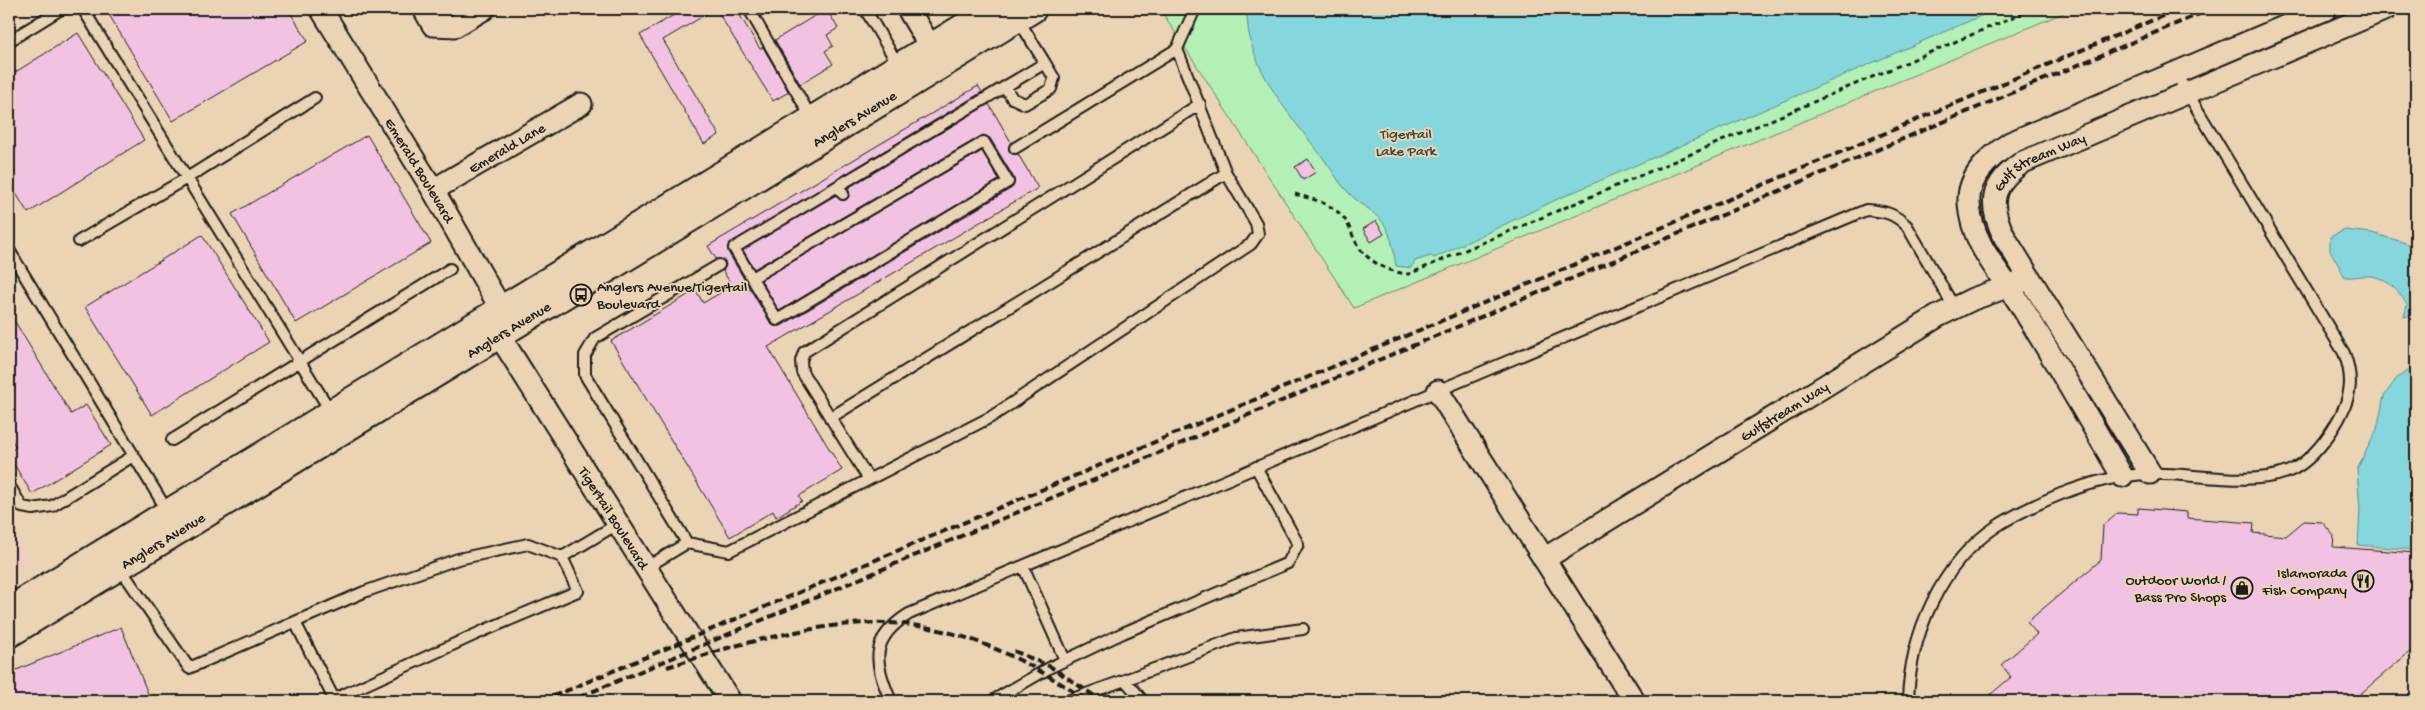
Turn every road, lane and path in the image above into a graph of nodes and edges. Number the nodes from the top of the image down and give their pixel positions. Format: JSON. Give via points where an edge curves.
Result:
{"nodes":[{"id":1,"x":61,"y":9,"type":"edge"},
{"id":2,"x":83,"y":9,"type":"edge"},
{"id":3,"x":321,"y":9,"type":"edge"},
{"id":4,"x":424,"y":9,"type":"edge"},
{"id":5,"x":484,"y":9,"type":"edge"},
{"id":6,"x":749,"y":9,"type":"edge"},
{"id":7,"x":865,"y":9,"type":"edge"},
{"id":8,"x":908,"y":9,"type":"edge"},
{"id":9,"x":1195,"y":9,"type":"edge"},
{"id":10,"x":2032,"y":9,"type":"edge"},
{"id":11,"x":2326,"y":9,"type":"edge"},
{"id":12,"x":2386,"y":9,"type":"edge"},
{"id":13,"x":985,"y":11,"type":"edge"},
{"id":14,"x":1025,"y":13,"type":"edge"},
{"id":15,"x":9,"y":41,"type":"edge"},
{"id":16,"x":930,"y":46,"type":"junction"},
{"id":17,"x":1177,"y":49,"type":"junction"},
{"id":18,"x":1044,"y":63,"type":"junction"},
{"id":19,"x":899,"y":66,"type":"junction"},
{"id":20,"x":2176,"y":74,"type":"junction"},
{"id":21,"x":1005,"y":87,"type":"junction"},
{"id":22,"x":2188,"y":94,"type":"junction"},
{"id":23,"x":315,"y":98,"type":"dead end"},
{"id":24,"x":581,"y":104,"type":"dead end"},
{"id":25,"x":1200,"y":104,"type":"junction"},
{"id":26,"x":812,"y":119,"type":"junction"},
{"id":27,"x":1015,"y":148,"type":"dead end"},
{"id":28,"x":1226,"y":173,"type":"junction"},
{"id":29,"x":187,"y":178,"type":"junction"},
{"id":30,"x":432,"y":190,"type":"junction"},
{"id":31,"x":1295,"y":194,"type":"dead end"},
{"id":32,"x":79,"y":241,"type":"dead end"},
{"id":33,"x":9,"y":250,"type":"edge"},
{"id":34,"x":719,"y":265,"type":"dead end"},
{"id":35,"x":450,"y":269,"type":"dead end"},
{"id":36,"x":752,"y":278,"type":"junction"},
{"id":37,"x":2031,"y":278,"type":"junction"},
{"id":38,"x":2010,"y":286,"type":"junction"},
{"id":39,"x":1954,"y":307,"type":"junction"},
{"id":40,"x":501,"y":309,"type":"junction"},
{"id":41,"x":499,"y":336,"type":"junction"},
{"id":42,"x":299,"y":360,"type":"junction"},
{"id":43,"x":1438,"y":391,"type":"junction"},
{"id":44,"x":331,"y":413,"type":"junction"},
{"id":45,"x":830,"y":418,"type":"junction"},
{"id":46,"x":172,"y":440,"type":"dead end"},
{"id":47,"x":133,"y":456,"type":"junction"},
{"id":48,"x":1256,"y":467,"type":"junction"},
{"id":49,"x":2150,"y":474,"type":"junction"},
{"id":50,"x":2122,"y":476,"type":"junction"},
{"id":51,"x":868,"y":478,"type":"junction"},
{"id":52,"x":9,"y":485,"type":"edge"},
{"id":53,"x":169,"y":512,"type":"junction"},
{"id":54,"x":619,"y":523,"type":"junction"},
{"id":55,"x":135,"y":534,"type":"junction"},
{"id":56,"x":687,"y":543,"type":"junction"},
{"id":57,"x":562,"y":557,"type":"junction"},
{"id":58,"x":1544,"y":558,"type":"junction"},
{"id":59,"x":1023,"y":566,"type":"junction"},
{"id":60,"x":646,"y":567,"type":"junction"},
{"id":61,"x":120,"y":568,"type":"junction"},
{"id":62,"x":9,"y":610,"type":"edge"},
{"id":63,"x":295,"y":622,"type":"junction"},
{"id":64,"x":1303,"y":629,"type":"dead end"},
{"id":65,"x":9,"y":634,"type":"edge"},
{"id":66,"x":1065,"y":660,"type":"junction"},
{"id":67,"x":1125,"y":680,"type":"junction"},
{"id":68,"x":730,"y":701,"type":"edge"},
{"id":69,"x":891,"y":701,"type":"edge"},
{"id":70,"x":992,"y":701,"type":"edge"},
{"id":71,"x":1067,"y":701,"type":"edge"},
{"id":72,"x":1143,"y":701,"type":"edge"},
{"id":73,"x":1634,"y":701,"type":"edge"},
{"id":74,"x":1908,"y":701,"type":"edge"}],
"edges":[{"from":1,"to":15,"type":"lane"},
{"from":2,"to":29,"type":"lane"},
{"from":3,"to":30,"type":"street","name":"Emerald Boulevard"},
{"from":4,"to":5,"type":"street","via":[[433,25],[455,26]]},
{"from":6,"to":26,"type":"lane"},
{"from":7,"to":19,"type":"lane"},
{"from":8,"to":16,"type":"street"},
{"from":9,"to":17,"type":"lane"},
{"from":10,"to":31,"type":"path","via":[[1409,274],[1394,272],[1372,261],[1359,249],[1347,222],[1336,210],[1320,201]]},
{"from":11,"to":20,"type":"street","name":"Gulf Stream Way"},
{"from":12,"to":22,"type":"street","name":"Gulf Stream Way"},
{"from":13,"to":16,"type":"street","name":"Anglers Avenue"},
{"from":14,"to":18,"type":"lane"},
{"from":14,"to":41,"type":"street","name":"Anglers Avenue"},
{"from":16,"to":19,"type":"street","name":"Anglers Avenue"},
{"from":17,"to":25,"type":"lane"},
{"from":17,"to":27,"type":"lane"},
{"from":18,"to":21,"type":"lane"},
{"from":18,"to":21,"type":"lane","via":[[1054,78],[1051,90],[1025,104],[1012,98]]},
{"from":19,"to":26,"type":"street","name":"Anglers Avenue"},
{"from":20,"to":22,"type":"lane"},
{"from":20,"to":38,"type":"street","name":"Gulf Stream Way","via":[[2010,143],[1984,164],[1973,181],[1968,201],[1973,231]]},
{"from":21,"to":36,"type":"lane","via":[[841,190],[734,248]]},
{"from":22,"to":37,"type":"street","name":"Gulf Stream Way","via":[[2023,162],[2006,174],[1997,189],[1994,206],[1997,222]]},
{"from":22,"to":49,"type":"lane","via":[[2344,353],[2350,384],[2344,407],[2332,429],[2313,454],[2288,472],[2260,477],[2220,478]]},
{"from":23,"to":29,"type":"lane"},
{"from":24,"to":30,"type":"street","name":"Emerald Lane"},
{"from":25,"to":28,"type":"lane"},
{"from":25,"to":45,"type":"lane","via":[[804,352],[802,372]]},
{"from":26,"to":40,"type":"street","name":"Anglers Avenue"},
{"from":28,"to":45,"type":"lane"},
{"from":28,"to":51,"type":"lane","via":[[1256,223],[1258,234],[1252,244],[991,417]]},
{"from":29,"to":32,"type":"lane"},
{"from":29,"to":42,"type":"lane"},
{"from":30,"to":40,"type":"street","name":"Emerald Boulevard"},
{"from":33,"to":47,"type":"lane"},
{"from":34,"to":56,"type":"lane","via":[[595,338],[585,354],[585,375]]},
{"from":35,"to":42,"type":"lane"},
{"from":36,"to":36,"type":"lane","via":[[777,320],[1008,182],[984,142]]},
{"from":37,"to":38,"type":"street","name":"Gulfstream Way"},
{"from":37,"to":49,"type":"street","name":"Gulf Stream Way"},
{"from":38,"to":39,"type":"street","name":"Gulfstream Way"},
{"from":38,"to":50,"type":"street","name":"Gulf Stream Way"},
{"from":39,"to":43,"type":"lane","via":[[1907,226],[1897,216],[1866,210]]},
{"from":39,"to":58,"type":"street","name":"Gulfstream Way"},
{"from":40,"to":41,"type":"street"},
{"from":40,"to":44,"type":"street","name":"Anglers Avenue"},
{"from":41,"to":54,"type":"street","name":"Tigertail Boulevard"},
{"from":41,"to":61,"type":"street","name":"Anglers Avenue"},
{"from":42,"to":44,"type":"lane"},
{"from":42,"to":46,"type":"lane"},
{"from":43,"to":48,"type":"lane"},
{"from":43,"to":58,"type":"street"},
{"from":44,"to":53,"type":"street","name":"Anglers Avenue"},
{"from":45,"to":51,"type":"lane"},
{"from":47,"to":52,"type":"lane","via":[[52,506],[22,507]]},
{"from":47,"to":53,"type":"lane"},
{"from":48,"to":59,"type":"lane"},
{"from":48,"to":66,"type":"lane","via":[[1298,544],[1288,563]]},
{"from":49,"to":50,"type":"lane"},
{"from":50,"to":74,"type":"lane","via":[[2034,505],[1996,526],[1972,547],[1952,570],[1926,618],[1915,648]]},
{"from":51,"to":56,"type":"lane","via":[[730,550]]},
{"from":53,"to":55,"type":"street","name":"Anglers Avenue"},
{"from":54,"to":57,"type":"lane"},
{"from":54,"to":60,"type":"street","name":"Tigertail Boulevard"},
{"from":55,"to":61,"type":"street","via":[[121,549]]},
{"from":55,"to":62,"type":"street","name":"Anglers Avenue"},
{"from":56,"to":60,"type":"lane"},
{"from":57,"to":63,"type":"lane","via":[[528,544],[458,559],[364,592]]},
{"from":57,"to":63,"type":"lane","via":[[578,591],[334,699]]},
{"from":58,"to":73,"type":"street"},
{"from":59,"to":66,"type":"lane"},
{"from":59,"to":69,"type":"lane","via":[[909,614],[894,624],[878,648],[879,673]]},
{"from":60,"to":68,"type":"street","name":"Tigertail Boulevard"},
{"from":61,"to":63,"type":"lane","via":[[189,668]]},
{"from":61,"to":65,"type":"street","name":"Anglers Avenue"},
{"from":64,"to":67,"type":"lane","via":[[1236,638]]},
{"from":66,"to":70,"type":"lane"},
{"from":67,"to":71,"type":"lane"},
{"from":67,"to":72,"type":"lane"}]}
